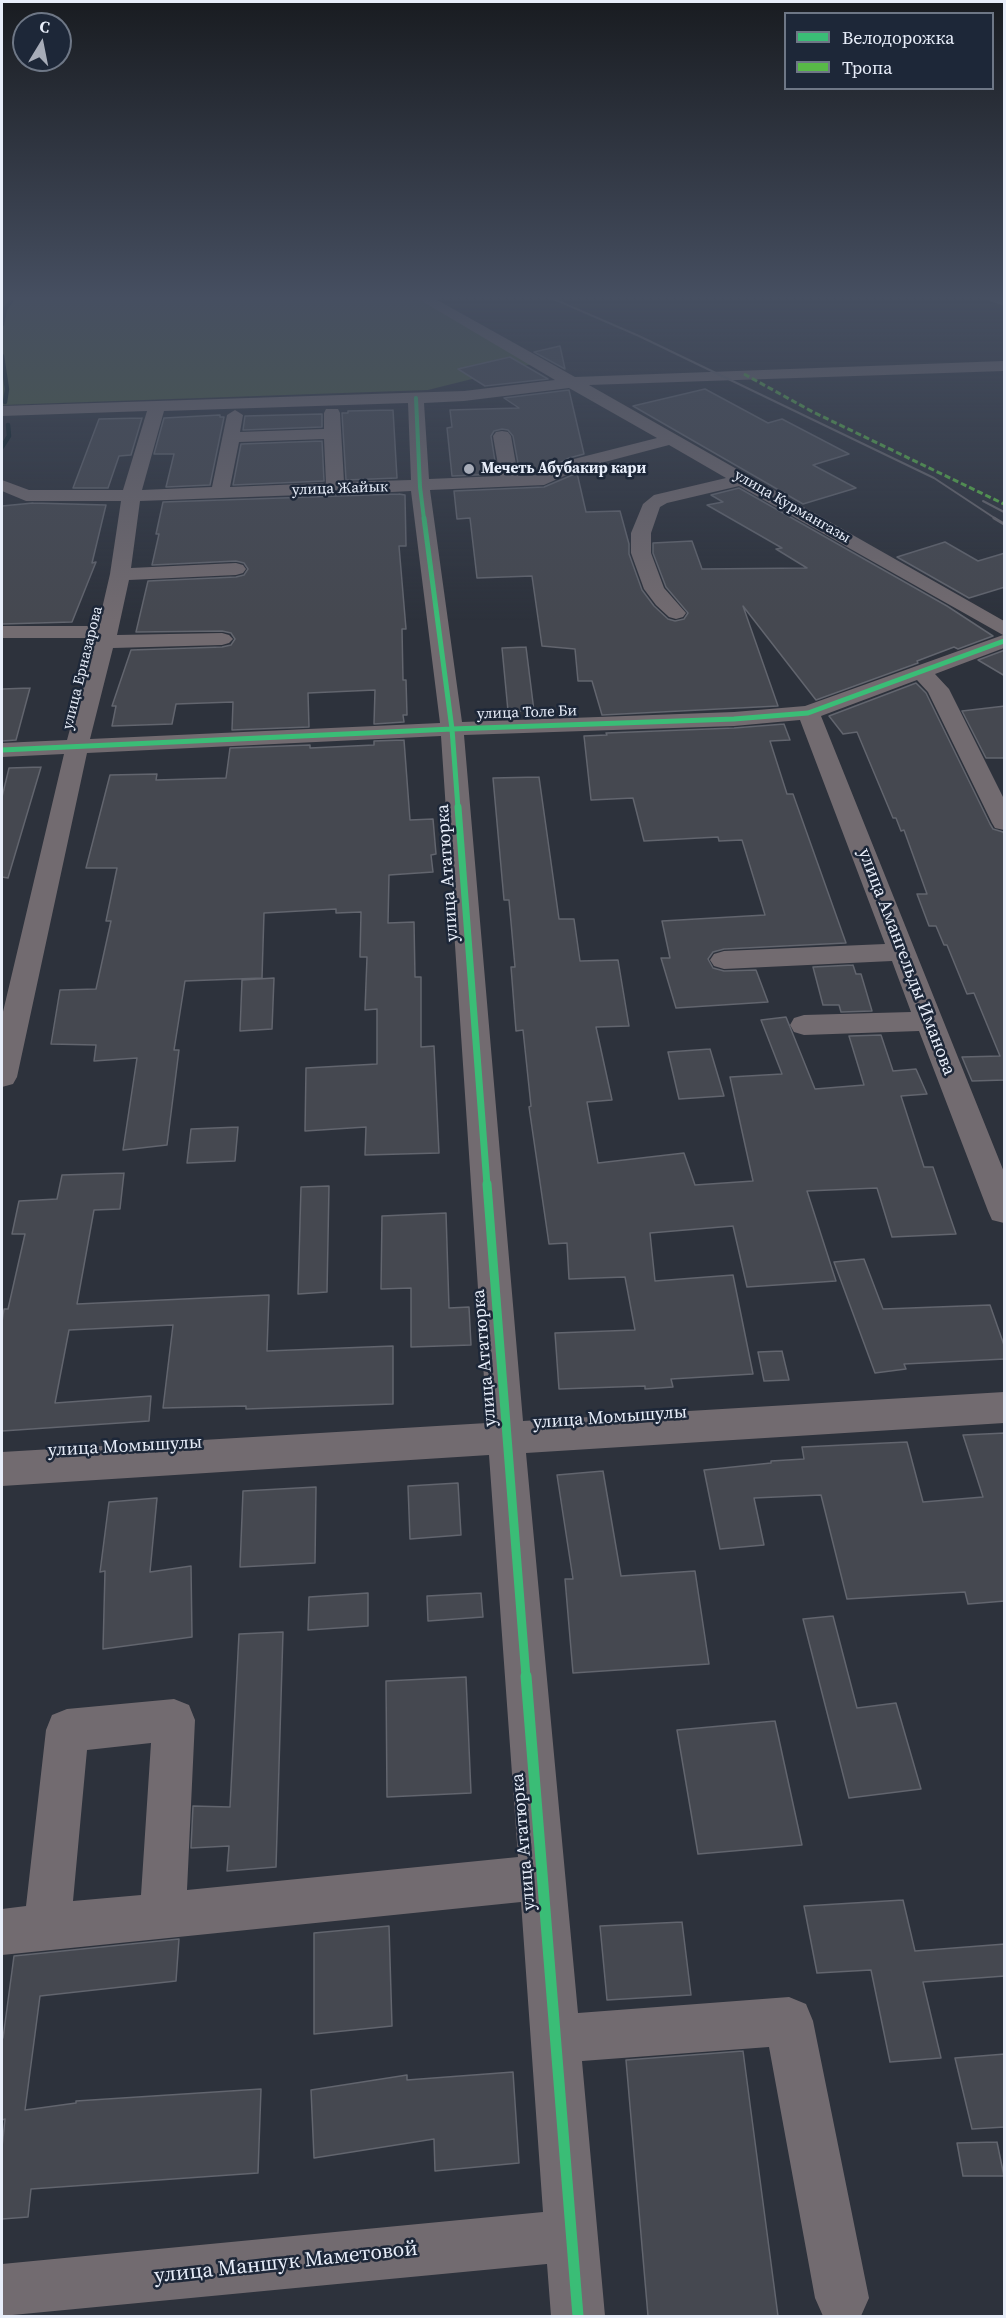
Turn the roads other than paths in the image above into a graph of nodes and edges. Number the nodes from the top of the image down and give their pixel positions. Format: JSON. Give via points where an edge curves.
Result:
{"nodes":[{"id":1,"x":190,"y":405,"type":"edge"},
{"id":2,"x":236,"y":405,"type":"edge"},
{"id":3,"x":331,"y":405,"type":"edge"},
{"id":4,"x":416,"y":405,"type":"edge"},
{"id":5,"x":614,"y":405,"type":"edge"},
{"id":6,"x":157,"y":406,"type":"junction"},
{"id":7,"x":2,"y":411,"type":"edge"},
{"id":8,"x":333,"y":434,"type":"junction"},
{"id":9,"x":502,"y":436,"type":"dead end"},
{"id":10,"x":232,"y":437,"type":"junction"},
{"id":11,"x":673,"y":439,"type":"junction"},
{"id":12,"x":744,"y":479,"type":"junction"},
{"id":13,"x":510,"y":483,"type":"junction"},
{"id":14,"x":2,"y":485,"type":"edge"},
{"id":15,"x":420,"y":487,"type":"junction"},
{"id":16,"x":335,"y":490,"type":"junction"},
{"id":17,"x":220,"y":494,"type":"junction"},
{"id":18,"x":26,"y":495,"type":"junction"},
{"id":19,"x":131,"y":496,"type":"junction"},
{"id":20,"x":2,"y":506,"type":"edge"},
{"id":21,"x":236,"y":569,"type":"dead end"},
{"id":22,"x":120,"y":574,"type":"junction"},
{"id":23,"x":676,"y":613,"type":"dead end"},
{"id":24,"x":1005,"y":629,"type":"edge"},
{"id":25,"x":2,"y":632,"type":"edge"},
{"id":26,"x":106,"y":637,"type":"junction"},
{"id":27,"x":222,"y":639,"type":"dead end"},
{"id":28,"x":1005,"y":641,"type":"edge"},
{"id":29,"x":921,"y":672,"type":"junction"},
{"id":30,"x":808,"y":713,"type":"junction"},
{"id":31,"x":452,"y":729,"type":"junction"},
{"id":32,"x":77,"y":747,"type":"junction"},
{"id":33,"x":2,"y":750,"type":"edge"},
{"id":34,"x":1005,"y":823,"type":"edge"},
{"id":35,"x":903,"y":952,"type":"junction"},
{"id":36,"x":724,"y":960,"type":"dead end"},
{"id":37,"x":929,"y":1021,"type":"junction"},
{"id":38,"x":804,"y":1025,"type":"dead end"},
{"id":39,"x":2,"y":1077,"type":"edge"},
{"id":40,"x":1005,"y":1211,"type":"edge"},
{"id":41,"x":1005,"y":1407,"type":"edge"},
{"id":42,"x":507,"y":1440,"type":"junction"},
{"id":43,"x":2,"y":1469,"type":"edge"},
{"id":44,"x":542,"y":1877,"type":"junction"},
{"id":45,"x":163,"y":1914,"type":"junction"},
{"id":46,"x":47,"y":1927,"type":"junction"},
{"id":47,"x":2,"y":1932,"type":"edge"},
{"id":48,"x":554,"y":2038,"type":"junction"},
{"id":49,"x":570,"y":2232,"type":"junction"},
{"id":50,"x":2,"y":2291,"type":"edge"},
{"id":51,"x":842,"y":2298,"type":"dead end"},
{"id":52,"x":578,"y":2316,"type":"edge"}],
"edges":[{"from":1,"to":6,"type":"street"},
{"from":2,"to":10,"type":"street"},
{"from":3,"to":8,"type":"street"},
{"from":4,"to":15,"type":"street","name":"улица Ататюрка"},
{"from":5,"to":11,"type":"street","name":"улица Курмангазы"},
{"from":6,"to":7,"type":"street"},
{"from":6,"to":19,"type":"street","name":"улица Ерназарова"},
{"from":8,"to":10,"type":"street"},
{"from":8,"to":16,"type":"street"},
{"from":9,"to":13,"type":"street"},
{"from":10,"to":17,"type":"street"},
{"from":11,"to":12,"type":"street","name":"улица Курмангазы"},
{"from":11,"to":13,"type":"street","name":"улица Жайык","via":[[576,464],[551,478]]},
{"from":12,"to":23,"type":"street","via":[[652,504],[641,533],[640,553],[654,589]]},
{"from":12,"to":24,"type":"street","name":"улица Курмангазы"},
{"from":13,"to":15,"type":"street","name":"улица Жайык"},
{"from":14,"to":18,"type":"street","name":"улица Жайык"},
{"from":15,"to":16,"type":"street","name":"улица Жайык"},
{"from":15,"to":31,"type":"street","name":"улица Ататюрка"},
{"from":16,"to":17,"type":"street","name":"улица Жайык"},
{"from":17,"to":19,"type":"street","name":"улица Жайык"},
{"from":18,"to":19,"type":"street","name":"улица Жайык"},
{"from":18,"to":20,"type":"street"},
{"from":19,"to":22,"type":"street","name":"улица Ерназарова"},
{"from":21,"to":22,"type":"street"},
{"from":22,"to":26,"type":"street","name":"улица Ерназарова"},
{"from":25,"to":26,"type":"street"},
{"from":26,"to":27,"type":"street"},
{"from":26,"to":32,"type":"street","name":"улица Ерназарова"},
{"from":28,"to":29,"type":"street","name":"улица Толе Би"},
{"from":29,"to":30,"type":"street","name":"улица Толе Би"},
{"from":29,"to":34,"type":"street","via":[[938,689]]},
{"from":30,"to":31,"type":"street","name":"улица Толе Би"},
{"from":30,"to":35,"type":"street","name":"улица Амангельды Иманова"},
{"from":31,"to":32,"type":"street","name":"улица Толе Би"},
{"from":31,"to":42,"type":"street","name":"улица Ататюрка"},
{"from":32,"to":33,"type":"street","name":"улица Толе Би"},
{"from":32,"to":39,"type":"street","name":"улица Ерназарова"},
{"from":35,"to":36,"type":"street"},
{"from":35,"to":37,"type":"street","name":"улица Амангельды Иманова"},
{"from":37,"to":38,"type":"street"},
{"from":37,"to":40,"type":"street","name":"улица Амангельды Иманова"},
{"from":41,"to":42,"type":"street","name":"улица Момышулы"},
{"from":42,"to":43,"type":"street","name":"улица Момышулы"},
{"from":42,"to":44,"type":"street","name":"улица Ататюрка"},
{"from":44,"to":45,"type":"street"},
{"from":44,"to":48,"type":"street","name":"улица Ататюрка"},
{"from":45,"to":46,"type":"street"},
{"from":45,"to":46,"type":"street","via":[[174,1720],[67,1731]]},
{"from":46,"to":47,"type":"street"},
{"from":48,"to":49,"type":"street","name":"улица Ататюрка"},
{"from":48,"to":51,"type":"street","via":[[789,2021]]},
{"from":49,"to":50,"type":"street","name":"улица Маншук Маметовой","via":[[546,2238]]},
{"from":49,"to":52,"type":"street","name":"улица Ататюрка"}]}
